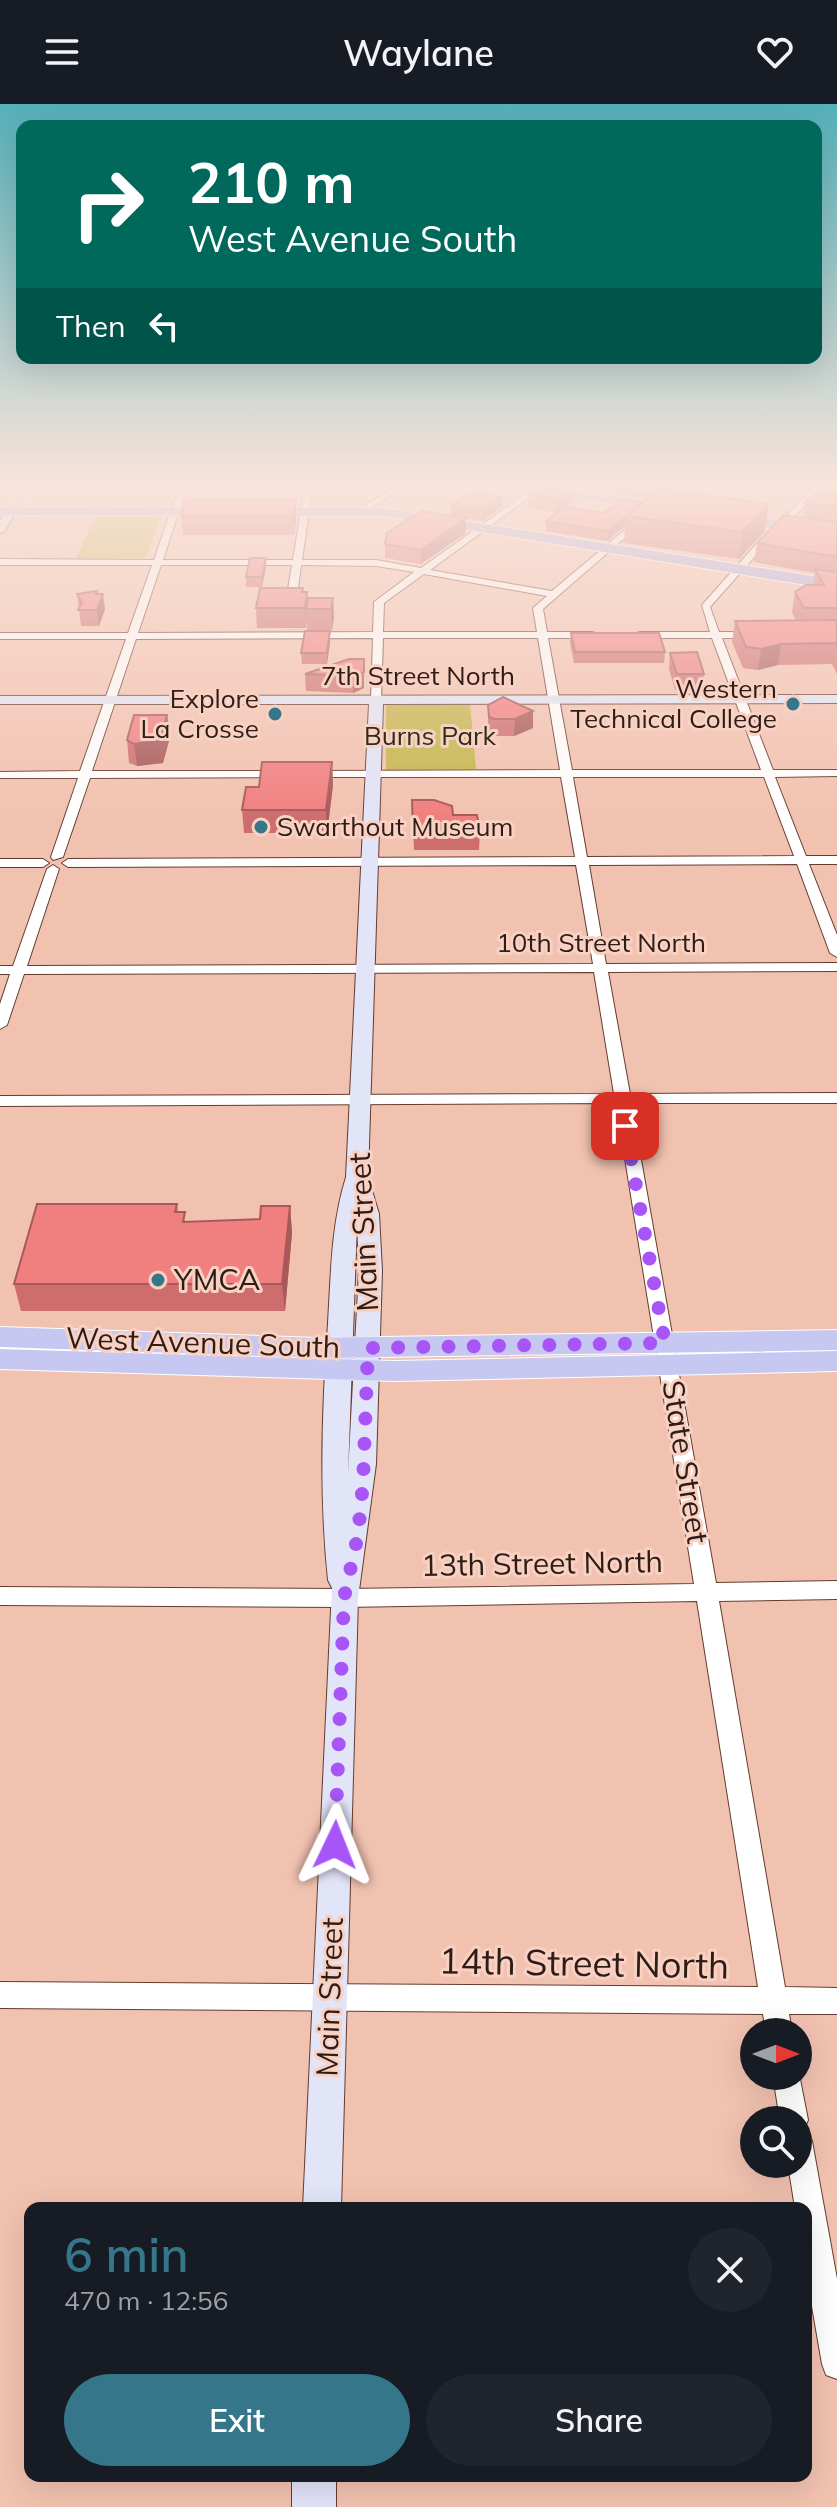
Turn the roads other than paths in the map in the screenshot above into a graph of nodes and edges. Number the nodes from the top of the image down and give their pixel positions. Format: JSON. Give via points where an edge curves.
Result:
{"nodes":[{"id":1,"x":146,"y":596,"type":"edge"},
{"id":2,"x":387,"y":596,"type":"edge"},
{"id":3,"x":550,"y":596,"type":"edge"},
{"id":4,"x":713,"y":596,"type":"edge"},
{"id":5,"x":542,"y":635,"type":"junction"},
{"id":6,"x":601,"y":635,"type":"edge"},
{"id":7,"x":630,"y":635,"type":"edge"},
{"id":8,"x":715,"y":635,"type":"junction"},
{"id":9,"x":775,"y":635,"type":"edge"},
{"id":10,"x":0,"y":636,"type":"edge"},
{"id":11,"x":133,"y":636,"type":"junction"},
{"id":12,"x":377,"y":636,"type":"junction"},
{"id":13,"x":552,"y":699,"type":"junction"},
{"id":14,"x":739,"y":699,"type":"junction"},
{"id":15,"x":837,"y":699,"type":"edge"},
{"id":16,"x":0,"y":700,"type":"edge"},
{"id":17,"x":376,"y":700,"type":"junction"},
{"id":18,"x":111,"y":701,"type":"junction"},
{"id":19,"x":768,"y":773,"type":"junction"},
{"id":20,"x":837,"y":773,"type":"edge"},
{"id":21,"x":373,"y":774,"type":"junction"},
{"id":22,"x":566,"y":774,"type":"junction"},
{"id":23,"x":0,"y":775,"type":"edge"},
{"id":24,"x":85,"y":775,"type":"junction"},
{"id":25,"x":801,"y":860,"type":"junction"},
{"id":26,"x":837,"y":860,"type":"edge"},
{"id":27,"x":581,"y":861,"type":"junction"},
{"id":28,"x":370,"y":862,"type":"junction"},
{"id":29,"x":0,"y":863,"type":"edge"},
{"id":30,"x":55,"y":863,"type":"junction"},
{"id":31,"x":837,"y":953,"type":"edge"},
{"id":32,"x":600,"y":967,"type":"junction"},
{"id":33,"x":837,"y":967,"type":"edge"},
{"id":34,"x":19,"y":969,"type":"junction"},
{"id":35,"x":366,"y":969,"type":"junction"},
{"id":36,"x":0,"y":970,"type":"edge"},
{"id":37,"x":0,"y":1025,"type":"edge"},
{"id":38,"x":837,"y":1098,"type":"edge"},
{"id":39,"x":621,"y":1100,"type":"junction"},
{"id":40,"x":0,"y":1101,"type":"edge"},
{"id":41,"x":360,"y":1101,"type":"junction"},
{"id":42,"x":357,"y":1177,"type":"junction"},
{"id":43,"x":0,"y":1337,"type":"edge"},
{"id":44,"x":837,"y":1340,"type":"edge"},
{"id":45,"x":667,"y":1354,"type":"junction"},
{"id":46,"x":0,"y":1359,"type":"edge"},
{"id":47,"x":338,"y":1359,"type":"junction"},
{"id":48,"x":368,"y":1359,"type":"junction"},
{"id":49,"x":837,"y":1361,"type":"edge"},
{"id":50,"x":837,"y":1590,"type":"edge"},
{"id":51,"x":706,"y":1591,"type":"junction"},
{"id":52,"x":0,"y":1596,"type":"edge"},
{"id":53,"x":344,"y":1598,"type":"junction"},
{"id":54,"x":0,"y":1995,"type":"edge"},
{"id":55,"x":330,"y":1996,"type":"junction"},
{"id":56,"x":774,"y":2001,"type":"junction"},
{"id":57,"x":837,"y":2001,"type":"edge"},
{"id":58,"x":777,"y":2018,"type":"edge"},
{"id":59,"x":804,"y":2178,"type":"edge"},
{"id":60,"x":322,"y":2202,"type":"edge"},
{"id":61,"x":809,"y":2202,"type":"edge"},
{"id":62,"x":812,"y":2221,"type":"edge"},
{"id":63,"x":837,"y":2364,"type":"edge"},
{"id":64,"x":314,"y":2482,"type":"edge"},
{"id":65,"x":314,"y":2507,"type":"edge"}],
"edges":[{"from":1,"to":11,"type":"street"},
{"from":2,"to":12,"type":"street","name":"Main Street","via":[[379,602]]},
{"from":3,"to":5,"type":"street","name":"State Street","via":[[538,605]]},
{"from":4,"to":8,"type":"street","via":[[706,604]]},
{"from":5,"to":6,"type":"street"},
{"from":5,"to":12,"type":"street"},
{"from":5,"to":13,"type":"street","name":"State Street"},
{"from":7,"to":8,"type":"street"},
{"from":8,"to":9,"type":"street"},
{"from":8,"to":14,"type":"street"},
{"from":10,"to":11,"type":"street"},
{"from":11,"to":12,"type":"street"},
{"from":11,"to":18,"type":"street"},
{"from":12,"to":17,"type":"street","name":"Main Street"},
{"from":13,"to":14,"type":"street","name":"7th Street North"},
{"from":13,"to":17,"type":"street","name":"7th Street North"},
{"from":13,"to":22,"type":"street","name":"State Street"},
{"from":14,"to":15,"type":"street","name":"7th Street North"},
{"from":14,"to":19,"type":"street"},
{"from":16,"to":18,"type":"street","name":"7th Street North"},
{"from":17,"to":18,"type":"street","name":"7th Street North"},
{"from":17,"to":21,"type":"street","name":"Main Street"},
{"from":18,"to":24,"type":"street"},
{"from":19,"to":20,"type":"street"},
{"from":19,"to":22,"type":"street"},
{"from":19,"to":25,"type":"street"},
{"from":21,"to":22,"type":"street"},
{"from":21,"to":24,"type":"street"},
{"from":21,"to":28,"type":"street","name":"Main Street"},
{"from":22,"to":27,"type":"street","name":"State Street"},
{"from":23,"to":24,"type":"street"},
{"from":24,"to":30,"type":"street"},
{"from":25,"to":26,"type":"street"},
{"from":25,"to":27,"type":"street"},
{"from":25,"to":31,"type":"street"},
{"from":27,"to":28,"type":"street"},
{"from":27,"to":32,"type":"street","name":"State Street"},
{"from":28,"to":30,"type":"street"},
{"from":28,"to":35,"type":"street","name":"Main Street"},
{"from":29,"to":30,"type":"street"},
{"from":30,"to":34,"type":"street"},
{"from":32,"to":33,"type":"street","name":"10th Street North"},
{"from":32,"to":35,"type":"street","name":"10th Street North"},
{"from":32,"to":39,"type":"street","name":"State Street"},
{"from":34,"to":35,"type":"street","name":"10th Street North"},
{"from":34,"to":36,"type":"street","name":"10th Street North"},
{"from":34,"to":37,"type":"street"},
{"from":35,"to":41,"type":"street","name":"Main Street"},
{"from":38,"to":39,"type":"street"},
{"from":39,"to":41,"type":"street"},
{"from":39,"to":45,"type":"street","name":"State Street"},
{"from":40,"to":41,"type":"street"},
{"from":41,"to":42,"type":"street","name":"Main Street"},
{"from":42,"to":47,"type":"street","via":[[347,1214]]},
{"from":42,"to":48,"type":"street","name":"Main Street","via":[[368,1202]]},
{"from":43,"to":47,"type":"main road","name":"West Avenue South"},
{"from":44,"to":45,"type":"main road"},
{"from":45,"to":48,"type":"main road","name":"West Avenue South"},
{"from":45,"to":49,"type":"main road"},
{"from":45,"to":51,"type":"street","name":"State Street"},
{"from":46,"to":47,"type":"main road","name":"West Avenue South"},
{"from":47,"to":48,"type":"main road","name":"West Avenue South"},
{"from":47,"to":53,"type":"street","via":[[336,1536]]},
{"from":48,"to":53,"type":"street","name":"Main Street","via":[[358,1535]]},
{"from":50,"to":51,"type":"street","name":"13th Street North"},
{"from":51,"to":53,"type":"street","name":"13th Street North"},
{"from":51,"to":56,"type":"street","name":"State Street"},
{"from":52,"to":53,"type":"street","name":"13th Street North"},
{"from":53,"to":55,"type":"street","name":"Main Street"},
{"from":54,"to":55,"type":"street","name":"14th Street North"},
{"from":55,"to":56,"type":"street","name":"14th Street North"},
{"from":55,"to":60,"type":"street","name":"Main Street"},
{"from":56,"to":57,"type":"street","name":"14th Street North"},
{"from":56,"to":58,"type":"street","name":"State Street"},
{"from":59,"to":61,"type":"street"},
{"from":62,"to":63,"type":"street"},
{"from":64,"to":65,"type":"street"}]}
